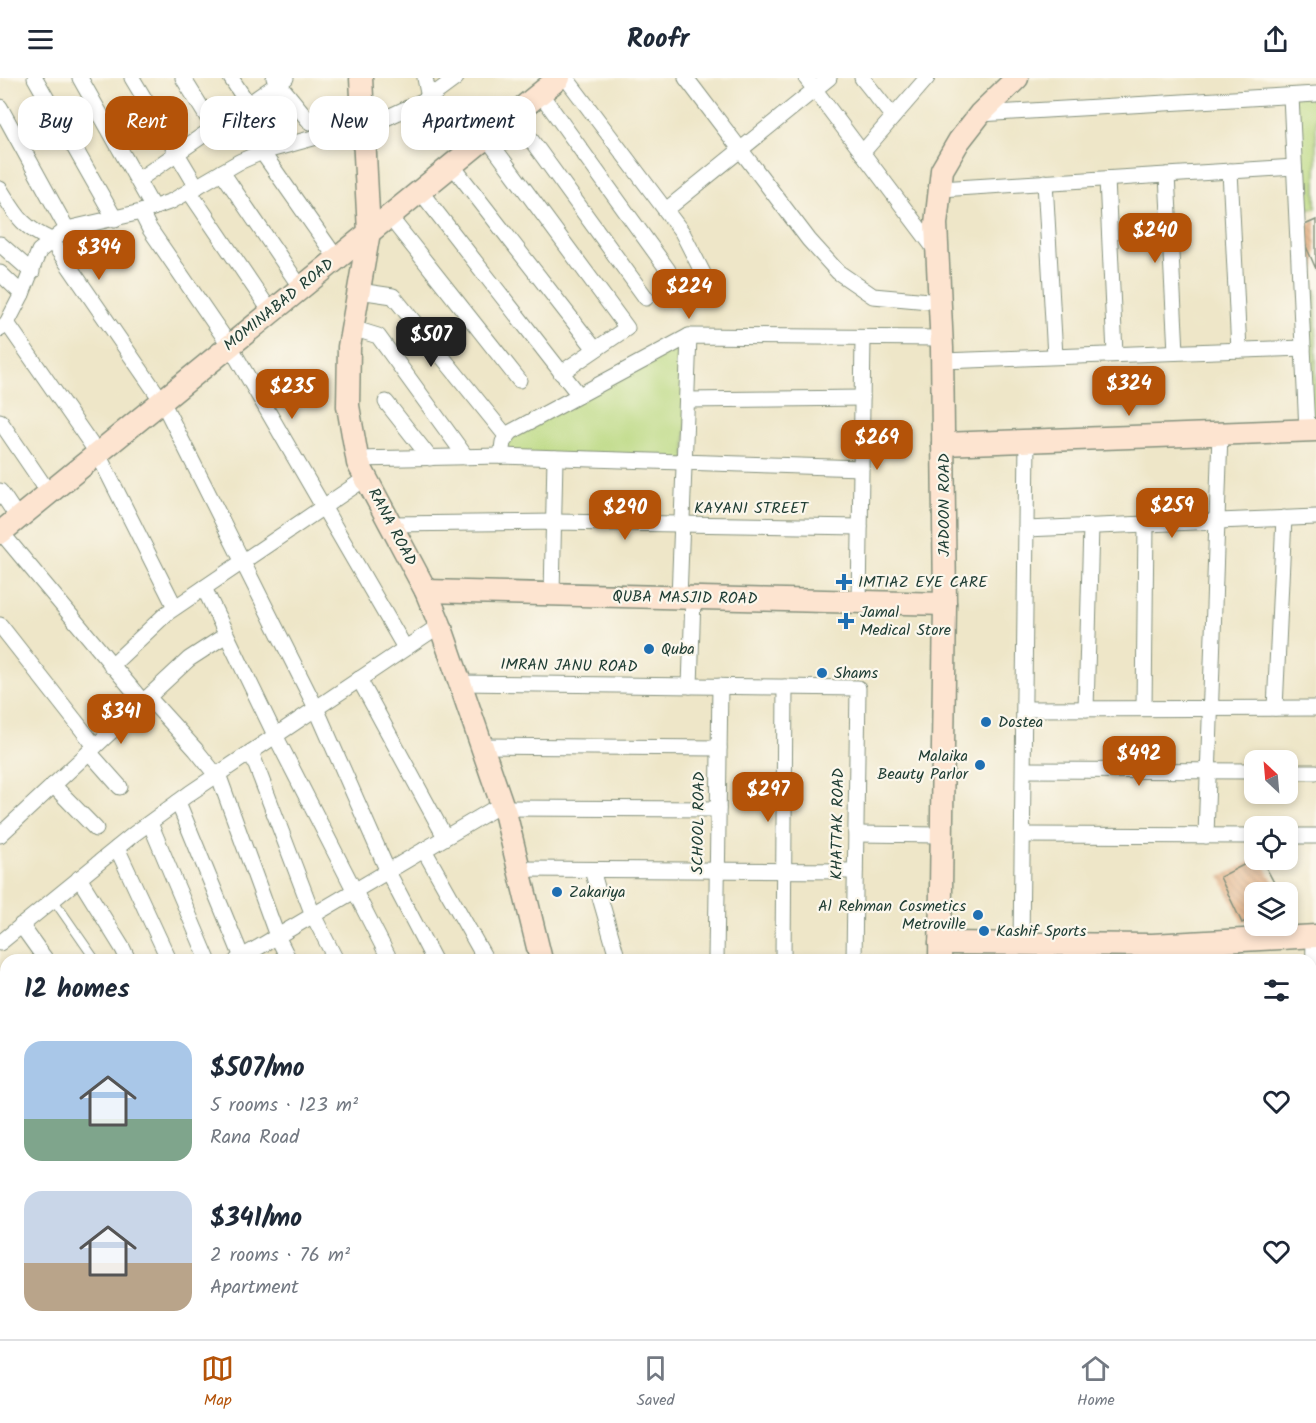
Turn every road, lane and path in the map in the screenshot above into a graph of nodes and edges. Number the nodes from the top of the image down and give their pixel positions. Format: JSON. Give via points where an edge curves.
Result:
{"nodes":[{"id":1,"x":35,"y":78,"type":"edge"},
{"id":2,"x":80,"y":78,"type":"edge"},
{"id":3,"x":132,"y":78,"type":"edge"},
{"id":4,"x":183,"y":78,"type":"edge"},
{"id":5,"x":231,"y":78,"type":"edge"},
{"id":6,"x":361,"y":78,"type":"edge"},
{"id":7,"x":425,"y":78,"type":"edge"},
{"id":8,"x":456,"y":78,"type":"edge"},
{"id":9,"x":559,"y":78,"type":"edge"},
{"id":10,"x":566,"y":78,"type":"edge"},
{"id":11,"x":686,"y":78,"type":"edge"},
{"id":12,"x":829,"y":78,"type":"edge"},
{"id":13,"x":862,"y":78,"type":"edge"},
{"id":14,"x":1017,"y":78,"type":"edge"},
{"id":15,"x":280,"y":80,"type":"edge"},
{"id":16,"x":920,"y":80,"type":"edge"},
{"id":17,"x":810,"y":84,"type":"edge"},
{"id":18,"x":540,"y":93,"type":"junction"},
{"id":19,"x":1316,"y":94,"type":"edge"},
{"id":20,"x":243,"y":96,"type":"edge"},
{"id":21,"x":259,"y":96,"type":"edge"},
{"id":22,"x":362,"y":96,"type":"edge"},
{"id":23,"x":429,"y":96,"type":"edge"},
{"id":24,"x":432,"y":96,"type":"edge"},
{"id":25,"x":536,"y":96,"type":"edge"},
{"id":26,"x":1291,"y":96,"type":"junction"},
{"id":27,"x":200,"y":105,"type":"edge"},
{"id":28,"x":0,"y":107,"type":"edge"},
{"id":29,"x":980,"y":114,"type":"junction"},
{"id":30,"x":892,"y":117,"type":"junction"},
{"id":31,"x":309,"y":121,"type":"edge"},
{"id":32,"x":200,"y":137,"type":"edge"},
{"id":33,"x":309,"y":140,"type":"edge"},
{"id":34,"x":536,"y":147,"type":"edge"},
{"id":35,"x":365,"y":150,"type":"edge"},
{"id":36,"x":470,"y":150,"type":"edge"},
{"id":37,"x":496,"y":150,"type":"edge"},
{"id":38,"x":741,"y":150,"type":"junction"},
{"id":39,"x":262,"y":152,"type":"junction"},
{"id":40,"x":177,"y":153,"type":"junction"},
{"id":41,"x":862,"y":153,"type":"junction"},
{"id":42,"x":452,"y":165,"type":"junction"},
{"id":43,"x":1294,"y":167,"type":"junction"},
{"id":44,"x":1230,"y":171,"type":"junction"},
{"id":45,"x":222,"y":172,"type":"junction"},
{"id":46,"x":1167,"y":175,"type":"junction"},
{"id":47,"x":1107,"y":178,"type":"junction"},
{"id":48,"x":138,"y":180,"type":"junction"},
{"id":49,"x":1045,"y":183,"type":"junction"},
{"id":50,"x":0,"y":189,"type":"edge"},
{"id":51,"x":193,"y":189,"type":"junction"},
{"id":52,"x":940,"y":189,"type":"junction"},
{"id":53,"x":420,"y":191,"type":"junction"},
{"id":54,"x":147,"y":210,"type":"junction"},
{"id":55,"x":666,"y":210,"type":"junction"},
{"id":56,"x":389,"y":216,"type":"junction"},
{"id":57,"x":115,"y":219,"type":"junction"},
{"id":58,"x":67,"y":229,"type":"junction"},
{"id":59,"x":369,"y":232,"type":"junction"},
{"id":60,"x":51,"y":240,"type":"junction"},
{"id":61,"x":0,"y":244,"type":"edge"},
{"id":62,"x":937,"y":252,"type":"junction"},
{"id":63,"x":337,"y":259,"type":"junction"},
{"id":64,"x":668,"y":270,"type":"dead end"},
{"id":65,"x":32,"y":272,"type":"junction"},
{"id":66,"x":0,"y":273,"type":"edge"},
{"id":67,"x":301,"y":288,"type":"junction"},
{"id":68,"x":711,"y":289,"type":"dead end"},
{"id":69,"x":359,"y":291,"type":"junction"},
{"id":70,"x":22,"y":294,"type":"junction"},
{"id":71,"x":646,"y":298,"type":"dead end"},
{"id":72,"x":940,"y":302,"type":"junction"},
{"id":73,"x":271,"y":312,"type":"junction"},
{"id":74,"x":3,"y":325,"type":"edge"},
{"id":75,"x":352,"y":328,"type":"junction"},
{"id":76,"x":690,"y":336,"type":"junction"},
{"id":77,"x":863,"y":339,"type":"junction"},
{"id":78,"x":230,"y":346,"type":"junction"},
{"id":79,"x":1303,"y":348,"type":"junction"},
{"id":80,"x":596,"y":349,"type":"junction"},
{"id":81,"x":942,"y":350,"type":"junction"},
{"id":82,"x":1239,"y":350,"type":"junction"},
{"id":83,"x":1176,"y":352,"type":"junction"},
{"id":84,"x":1115,"y":354,"type":"junction"},
{"id":85,"x":1055,"y":356,"type":"junction"},
{"id":86,"x":561,"y":373,"type":"junction"},
{"id":87,"x":519,"y":380,"type":"dead end"},
{"id":88,"x":579,"y":395,"type":"junction"},
{"id":89,"x":862,"y":398,"type":"junction"},
{"id":90,"x":687,"y":400,"type":"junction"},
{"id":91,"x":162,"y":401,"type":"junction"},
{"id":92,"x":386,"y":402,"type":"dead end"},
{"id":93,"x":0,"y":421,"type":"edge"},
{"id":94,"x":1311,"y":430,"type":"edge"},
{"id":95,"x":1220,"y":434,"type":"junction"},
{"id":96,"x":507,"y":437,"type":"junction"},
{"id":97,"x":1027,"y":441,"type":"junction"},
{"id":98,"x":944,"y":444,"type":"junction"},
{"id":99,"x":98,"y":454,"type":"junction"},
{"id":100,"x":501,"y":456,"type":"junction"},
{"id":101,"x":466,"y":457,"type":"junction"},
{"id":102,"x":430,"y":458,"type":"junction"},
{"id":103,"x":555,"y":458,"type":"junction"},
{"id":104,"x":685,"y":462,"type":"junction"},
{"id":105,"x":362,"y":468,"type":"junction"},
{"id":106,"x":861,"y":468,"type":"junction"},
{"id":107,"x":0,"y":491,"type":"edge"},
{"id":108,"x":49,"y":493,"type":"junction"},
{"id":109,"x":323,"y":507,"type":"junction"},
{"id":110,"x":1316,"y":517,"type":"edge"},
{"id":111,"x":1284,"y":518,"type":"junction"},
{"id":112,"x":1217,"y":520,"type":"junction"},
{"id":113,"x":554,"y":522,"type":"junction"},
{"id":114,"x":1146,"y":523,"type":"junction"},
{"id":115,"x":391,"y":524,"type":"junction"},
{"id":116,"x":682,"y":525,"type":"junction"},
{"id":117,"x":1091,"y":526,"type":"junction"},
{"id":118,"x":860,"y":527,"type":"junction"},
{"id":119,"x":6,"y":528,"type":"edge"},
{"id":120,"x":1026,"y":529,"type":"junction"},
{"id":121,"x":242,"y":560,"type":"junction"},
{"id":122,"x":204,"y":588,"type":"junction"},
{"id":123,"x":426,"y":591,"type":"junction"},
{"id":124,"x":552,"y":594,"type":"junction"},
{"id":125,"x":686,"y":598,"type":"junction"},
{"id":126,"x":859,"y":602,"type":"junction"},
{"id":127,"x":945,"y":604,"type":"junction"},
{"id":128,"x":175,"y":607,"type":"junction"},
{"id":129,"x":440,"y":625,"type":"junction"},
{"id":130,"x":0,"y":626,"type":"edge"},
{"id":131,"x":226,"y":634,"type":"junction"},
{"id":132,"x":405,"y":648,"type":"junction"},
{"id":133,"x":111,"y":666,"type":"junction"},
{"id":134,"x":359,"y":679,"type":"junction"},
{"id":135,"x":460,"y":683,"type":"junction"},
{"id":136,"x":690,"y":686,"type":"junction"},
{"id":137,"x":720,"y":686,"type":"junction"},
{"id":138,"x":785,"y":687,"type":"junction"},
{"id":139,"x":858,"y":688,"type":"joint"},
{"id":140,"x":145,"y":699,"type":"junction"},
{"id":141,"x":316,"y":708,"type":"junction"},
{"id":142,"x":1144,"y":708,"type":"junction"},
{"id":143,"x":1211,"y":708,"type":"junction"},
{"id":144,"x":1275,"y":708,"type":"junction"},
{"id":145,"x":1316,"y":708,"type":"edge"},
{"id":146,"x":1025,"y":709,"type":"junction"},
{"id":147,"x":1086,"y":709,"type":"junction"},
{"id":148,"x":276,"y":735,"type":"junction"},
{"id":149,"x":482,"y":746,"type":"junction"},
{"id":150,"x":718,"y":748,"type":"junction"},
{"id":151,"x":92,"y":749,"type":"junction"},
{"id":152,"x":251,"y":752,"type":"junction"},
{"id":153,"x":1024,"y":770,"type":"junction"},
{"id":154,"x":1210,"y":771,"type":"junction"},
{"id":155,"x":1244,"y":771,"type":"edge"},
{"id":156,"x":1298,"y":772,"type":"edge"},
{"id":157,"x":1316,"y":772,"type":"edge"},
{"id":158,"x":217,"y":775,"type":"junction"},
{"id":159,"x":53,"y":785,"type":"junction"},
{"id":160,"x":120,"y":787,"type":"dead end"},
{"id":161,"x":178,"y":802,"type":"junction"},
{"id":162,"x":502,"y":806,"type":"junction"},
{"id":163,"x":718,"y":809,"type":"junction"},
{"id":164,"x":150,"y":823,"type":"junction"},
{"id":165,"x":96,"y":829,"type":"dead end"},
{"id":166,"x":0,"y":834,"type":"edge"},
{"id":167,"x":856,"y":834,"type":"junction"},
{"id":168,"x":942,"y":835,"type":"junction"},
{"id":169,"x":1023,"y":835,"type":"junction"},
{"id":170,"x":1206,"y":836,"type":"junction"},
{"id":171,"x":1244,"y":836,"type":"edge"},
{"id":172,"x":1298,"y":836,"type":"edge"},
{"id":173,"x":1316,"y":836,"type":"edge"},
{"id":174,"x":445,"y":837,"type":"junction"},
{"id":175,"x":117,"y":848,"type":"junction"},
{"id":176,"x":424,"y":850,"type":"junction"},
{"id":177,"x":519,"y":869,"type":"junction"},
{"id":178,"x":592,"y":870,"type":"junction"},
{"id":179,"x":388,"y":871,"type":"junction"},
{"id":180,"x":716,"y":871,"type":"junction"},
{"id":181,"x":784,"y":871,"type":"junction"},
{"id":182,"x":855,"y":871,"type":"junction"},
{"id":183,"x":79,"y":878,"type":"junction"},
{"id":184,"x":354,"y":891,"type":"junction"},
{"id":185,"x":53,"y":899,"type":"junction"},
{"id":186,"x":313,"y":915,"type":"junction"},
{"id":187,"x":21,"y":925,"type":"junction"},
{"id":188,"x":278,"y":936,"type":"junction"},
{"id":189,"x":1315,"y":936,"type":"edge"},
{"id":190,"x":0,"y":943,"type":"edge"},
{"id":191,"x":1021,"y":944,"type":"junction"},
{"id":192,"x":940,"y":951,"type":"edge"},
{"id":193,"x":42,"y":954,"type":"edge"},
{"id":194,"x":91,"y":954,"type":"edge"},
{"id":195,"x":125,"y":954,"type":"edge"},
{"id":196,"x":166,"y":954,"type":"edge"},
{"id":197,"x":205,"y":954,"type":"edge"},
{"id":198,"x":238,"y":954,"type":"edge"},
{"id":199,"x":248,"y":954,"type":"edge"},
{"id":200,"x":286,"y":954,"type":"edge"},
{"id":201,"x":333,"y":954,"type":"edge"},
{"id":202,"x":387,"y":954,"type":"edge"},
{"id":203,"x":431,"y":954,"type":"edge"},
{"id":204,"x":483,"y":954,"type":"edge"},
{"id":205,"x":540,"y":954,"type":"edge"},
{"id":206,"x":616,"y":954,"type":"edge"},
{"id":207,"x":716,"y":954,"type":"edge"},
{"id":208,"x":783,"y":954,"type":"edge"},
{"id":209,"x":854,"y":954,"type":"edge"},
{"id":210,"x":1315,"y":954,"type":"edge"}],
"edges":[{"from":1,"to":57,"type":"street"},
{"from":2,"to":48,"type":"street"},
{"from":3,"to":40,"type":"street"},
{"from":4,"to":27,"type":"street"},
{"from":5,"to":20,"type":"street"},
{"from":6,"to":22,"type":"street","name":"RANA ROAD"},
{"from":7,"to":23,"type":"street"},
{"from":8,"to":24,"type":"street"},
{"from":9,"to":18,"type":"street","name":"MOMINABAD ROAD"},
{"from":10,"to":55,"type":"street"},
{"from":11,"to":38,"type":"street"},
{"from":12,"to":17,"type":"street"},
{"from":13,"to":30,"type":"street"},
{"from":14,"to":29,"type":"street","name":"JADOON ROAD"},
{"from":15,"to":21,"type":"street"},
{"from":15,"to":31,"type":"street"},
{"from":16,"to":30,"type":"street"},
{"from":17,"to":38,"type":"street"},
{"from":17,"to":41,"type":"street"},
{"from":18,"to":25,"type":"street","name":"MOMINABAD ROAD"},
{"from":18,"to":64,"type":"street"},
{"from":19,"to":26,"type":"street"},
{"from":26,"to":29,"type":"street"},
{"from":26,"to":43,"type":"street"},
{"from":28,"to":58,"type":"street"},
{"from":29,"to":52,"type":"street","name":"JADOON ROAD","via":[[942,170]]},
{"from":30,"to":41,"type":"street"},
{"from":32,"to":40,"type":"street"},
{"from":33,"to":39,"type":"street"},
{"from":34,"to":71,"type":"street"},
{"from":35,"to":59,"type":"street","name":"RANA ROAD"},
{"from":36,"to":42,"type":"street","name":"MOMINABAD ROAD"},
{"from":37,"to":80,"type":"street","via":[[627,328]]},
{"from":38,"to":55,"type":"street"},
{"from":38,"to":72,"type":"street","via":[[838,272],[873,296]]},
{"from":39,"to":45,"type":"street"},
{"from":39,"to":63,"type":"street"},
{"from":40,"to":48,"type":"street"},
{"from":40,"to":51,"type":"street"},
{"from":41,"to":62,"type":"street"},
{"from":42,"to":53,"type":"street","name":"MOMINABAD ROAD"},
{"from":42,"to":80,"type":"street"},
{"from":43,"to":44,"type":"street"},
{"from":43,"to":79,"type":"street"},
{"from":44,"to":46,"type":"street"},
{"from":44,"to":82,"type":"street"},
{"from":45,"to":51,"type":"street"},
{"from":45,"to":67,"type":"street"},
{"from":46,"to":47,"type":"street"},
{"from":46,"to":83,"type":"street"},
{"from":47,"to":49,"type":"street"},
{"from":47,"to":84,"type":"street"},
{"from":48,"to":54,"type":"street"},
{"from":49,"to":52,"type":"street"},
{"from":49,"to":85,"type":"street"},
{"from":50,"to":60,"type":"street","via":[[30,231]]},
{"from":51,"to":54,"type":"street"},
{"from":51,"to":73,"type":"street"},
{"from":52,"to":62,"type":"street","name":"JADOON ROAD"},
{"from":53,"to":56,"type":"street","name":"MOMINABAD ROAD"},
{"from":53,"to":86,"type":"street"},
{"from":54,"to":57,"type":"street"},
{"from":54,"to":78,"type":"street","via":[[149,228]]},
{"from":55,"to":68,"type":"street","via":[[682,232]]},
{"from":56,"to":59,"type":"street","name":"MOMINABAD ROAD"},
{"from":56,"to":87,"type":"street"},
{"from":57,"to":58,"type":"street"},
{"from":58,"to":60,"type":"street"},
{"from":59,"to":63,"type":"street","name":"MOMINABAD ROAD"},
{"from":59,"to":69,"type":"street","name":"RANA ROAD"},
{"from":60,"to":65,"type":"street","via":[[39,251]]},
{"from":60,"to":91,"type":"street"},
{"from":61,"to":65,"type":"street"},
{"from":62,"to":72,"type":"street","name":"JADOON ROAD"},
{"from":63,"to":67,"type":"street","name":"MOMINABAD ROAD"},
{"from":65,"to":70,"type":"street"},
{"from":66,"to":70,"type":"street"},
{"from":67,"to":73,"type":"street","name":"MOMINABAD ROAD"},
{"from":69,"to":75,"type":"street","name":"RANA ROAD"},
{"from":69,"to":96,"type":"street","via":[[393,296]]},
{"from":70,"to":74,"type":"street"},
{"from":72,"to":81,"type":"street","name":"JADOON ROAD"},
{"from":73,"to":78,"type":"street","name":"MOMINABAD ROAD"},
{"from":74,"to":99,"type":"street"},
{"from":75,"to":101,"type":"street","via":[[378,336]]},
{"from":75,"to":105,"type":"street","name":"RANA ROAD","via":[[348,406]]},
{"from":76,"to":77,"type":"street"},
{"from":76,"to":88,"type":"street"},
{"from":76,"to":90,"type":"street"},
{"from":77,"to":81,"type":"street"},
{"from":77,"to":89,"type":"street"},
{"from":78,"to":91,"type":"street","name":"MOMINABAD ROAD"},
{"from":78,"to":109,"type":"street"},
{"from":79,"to":82,"type":"street"},
{"from":79,"to":94,"type":"street"},
{"from":80,"to":86,"type":"street"},
{"from":81,"to":85,"type":"street"},
{"from":81,"to":98,"type":"street","name":"JADOON ROAD"},
{"from":82,"to":83,"type":"street"},
{"from":83,"to":84,"type":"street"},
{"from":84,"to":85,"type":"street"},
{"from":86,"to":88,"type":"street"},
{"from":88,"to":96,"type":"street"},
{"from":89,"to":90,"type":"street"},
{"from":89,"to":106,"type":"street"},
{"from":90,"to":104,"type":"street"},
{"from":91,"to":99,"type":"street","name":"MOMINABAD ROAD"},
{"from":91,"to":121,"type":"street"},
{"from":92,"to":102,"type":"street"},
{"from":93,"to":108,"type":"street"},
{"from":94,"to":95,"type":"street"},
{"from":95,"to":97,"type":"street"},
{"from":95,"to":112,"type":"street"},
{"from":96,"to":100,"type":"street"},
{"from":97,"to":98,"type":"street"},
{"from":97,"to":120,"type":"street"},
{"from":98,"to":127,"type":"street","name":"JADOON ROAD"},
{"from":99,"to":108,"type":"street","name":"MOMINABAD ROAD"},
{"from":99,"to":128,"type":"street"},
{"from":100,"to":101,"type":"street"},
{"from":100,"to":103,"type":"street"},
{"from":101,"to":102,"type":"street"},
{"from":102,"to":105,"type":"street"},
{"from":103,"to":104,"type":"street"},
{"from":103,"to":113,"type":"street"},
{"from":104,"to":106,"type":"street"},
{"from":104,"to":116,"type":"street"},
{"from":105,"to":109,"type":"street"},
{"from":105,"to":115,"type":"street","name":"RANA ROAD"},
{"from":106,"to":118,"type":"street"},
{"from":107,"to":119,"type":"street"},
{"from":108,"to":119,"type":"street","name":"MOMINABAD ROAD"},
{"from":109,"to":121,"type":"street"},
{"from":109,"to":132,"type":"street"},
{"from":110,"to":111,"type":"street"},
{"from":111,"to":112,"type":"street"},
{"from":111,"to":144,"type":"street"},
{"from":112,"to":114,"type":"street"},
{"from":112,"to":143,"type":"street"},
{"from":113,"to":115,"type":"street","name":"KAYANI STREET"},
{"from":113,"to":116,"type":"street","name":"KAYANI STREET"},
{"from":113,"to":124,"type":"street"},
{"from":114,"to":117,"type":"street"},
{"from":114,"to":142,"type":"street"},
{"from":115,"to":123,"type":"street","name":"RANA ROAD"},
{"from":116,"to":118,"type":"street","name":"KAYANI STREET"},
{"from":116,"to":125,"type":"street"},
{"from":117,"to":120,"type":"street"},
{"from":117,"to":147,"type":"street"},
{"from":118,"to":126,"type":"street"},
{"from":119,"to":133,"type":"street"},
{"from":120,"to":146,"type":"street"},
{"from":121,"to":122,"type":"street"},
{"from":121,"to":141,"type":"street"},
{"from":122,"to":128,"type":"street"},
{"from":122,"to":131,"type":"street"},
{"from":123,"to":124,"type":"street","name":"QUBA MASJID ROAD"},
{"from":123,"to":129,"type":"street","name":"RANA ROAD"},
{"from":124,"to":125,"type":"street","name":"QUBA MASJID ROAD"},
{"from":125,"to":126,"type":"street","name":"QUBA MASJID ROAD"},
{"from":125,"to":136,"type":"street"},
{"from":126,"to":127,"type":"street","name":"QUBA MASJID ROAD"},
{"from":127,"to":168,"type":"street","name":"JADOON ROAD"},
{"from":128,"to":133,"type":"street"},
{"from":129,"to":132,"type":"street"},
{"from":129,"to":135,"type":"street","name":"RANA ROAD"},
{"from":130,"to":151,"type":"street"},
{"from":131,"to":140,"type":"street","via":[[189,659]]},
{"from":131,"to":148,"type":"street"},
{"from":132,"to":134,"type":"street"},
{"from":133,"to":140,"type":"street"},
{"from":134,"to":141,"type":"street"},
{"from":134,"to":174,"type":"street"},
{"from":135,"to":136,"type":"street","name":"IMRAN JANU ROAD"},
{"from":135,"to":149,"type":"street","name":"RANA ROAD"},
{"from":136,"to":137,"type":"street","name":"IMRAN JANU ROAD"},
{"from":137,"to":138,"type":"street","name":"IMRAN JANU ROAD"},
{"from":137,"to":150,"type":"street","name":"SCHOOL ROAD"},
{"from":138,"to":139,"type":"street","name":"IMRAN JANU ROAD"},
{"from":138,"to":181,"type":"street"},
{"from":139,"to":167,"type":"street","name":"KHATTAK ROAD"},
{"from":140,"to":151,"type":"street"},
{"from":140,"to":158,"type":"street"},
{"from":141,"to":148,"type":"street"},
{"from":141,"to":179,"type":"street"},
{"from":142,"to":143,"type":"street"},
{"from":142,"to":147,"type":"street"},
{"from":143,"to":144,"type":"street"},
{"from":143,"to":154,"type":"street"},
{"from":144,"to":145,"type":"street"},
{"from":146,"to":147,"type":"street"},
{"from":146,"to":153,"type":"street"},
{"from":148,"to":152,"type":"street"},
{"from":148,"to":184,"type":"street"},
{"from":149,"to":150,"type":"street"},
{"from":149,"to":162,"type":"street","name":"RANA ROAD"},
{"from":150,"to":163,"type":"street","name":"SCHOOL ROAD"},
{"from":151,"to":159,"type":"street"},
{"from":151,"to":160,"type":"street"},
{"from":152,"to":158,"type":"street"},
{"from":152,"to":186,"type":"street"},
{"from":153,"to":154,"type":"street"},
{"from":153,"to":169,"type":"street"},
{"from":154,"to":155,"type":"street"},
{"from":154,"to":170,"type":"street"},
{"from":156,"to":157,"type":"street"},
{"from":158,"to":161,"type":"street"},
{"from":158,"to":188,"type":"street"},
{"from":159,"to":165,"type":"street"},
{"from":159,"to":166,"type":"street"},
{"from":161,"to":164,"type":"street"},
{"from":161,"to":198,"type":"street"},
{"from":162,"to":163,"type":"street"},
{"from":162,"to":174,"type":"street"},
{"from":162,"to":177,"type":"street","name":"RANA ROAD"},
{"from":163,"to":180,"type":"street","name":"SCHOOL ROAD"},
{"from":164,"to":175,"type":"street"},
{"from":164,"to":197,"type":"street"},
{"from":167,"to":168,"type":"street"},
{"from":167,"to":182,"type":"street","name":"KHATTAK ROAD"},
{"from":168,"to":192,"type":"street","name":"JADOON ROAD"},
{"from":169,"to":170,"type":"street"},
{"from":169,"to":191,"type":"street"},
{"from":170,"to":171,"type":"street"},
{"from":172,"to":173,"type":"street"},
{"from":174,"to":176,"type":"street"},
{"from":175,"to":183,"type":"street"},
{"from":175,"to":196,"type":"street"},
{"from":176,"to":179,"type":"street"},
{"from":176,"to":204,"type":"street"},
{"from":177,"to":178,"type":"street"},
{"from":177,"to":205,"type":"street","name":"RANA ROAD"},
{"from":178,"to":180,"type":"street"},
{"from":178,"to":206,"type":"street"},
{"from":179,"to":184,"type":"street"},
{"from":179,"to":203,"type":"street"},
{"from":180,"to":181,"type":"street"},
{"from":180,"to":207,"type":"street","name":"SCHOOL ROAD"},
{"from":181,"to":182,"type":"street"},
{"from":181,"to":208,"type":"street"},
{"from":182,"to":209,"type":"street","name":"KHATTAK ROAD"},
{"from":183,"to":185,"type":"street"},
{"from":183,"to":195,"type":"street"},
{"from":184,"to":186,"type":"street"},
{"from":184,"to":202,"type":"street"},
{"from":185,"to":187,"type":"street"},
{"from":185,"to":194,"type":"lane"},
{"from":186,"to":188,"type":"street"},
{"from":186,"to":201,"type":"street"},
{"from":187,"to":190,"type":"street"},
{"from":187,"to":193,"type":"street"},
{"from":188,"to":199,"type":"street"},
{"from":188,"to":200,"type":"street"},
{"from":189,"to":191,"type":"street","via":[[1152,945]]},
{"from":189,"to":210,"type":"street"},
{"from":191,"to":192,"type":"street"}]}
